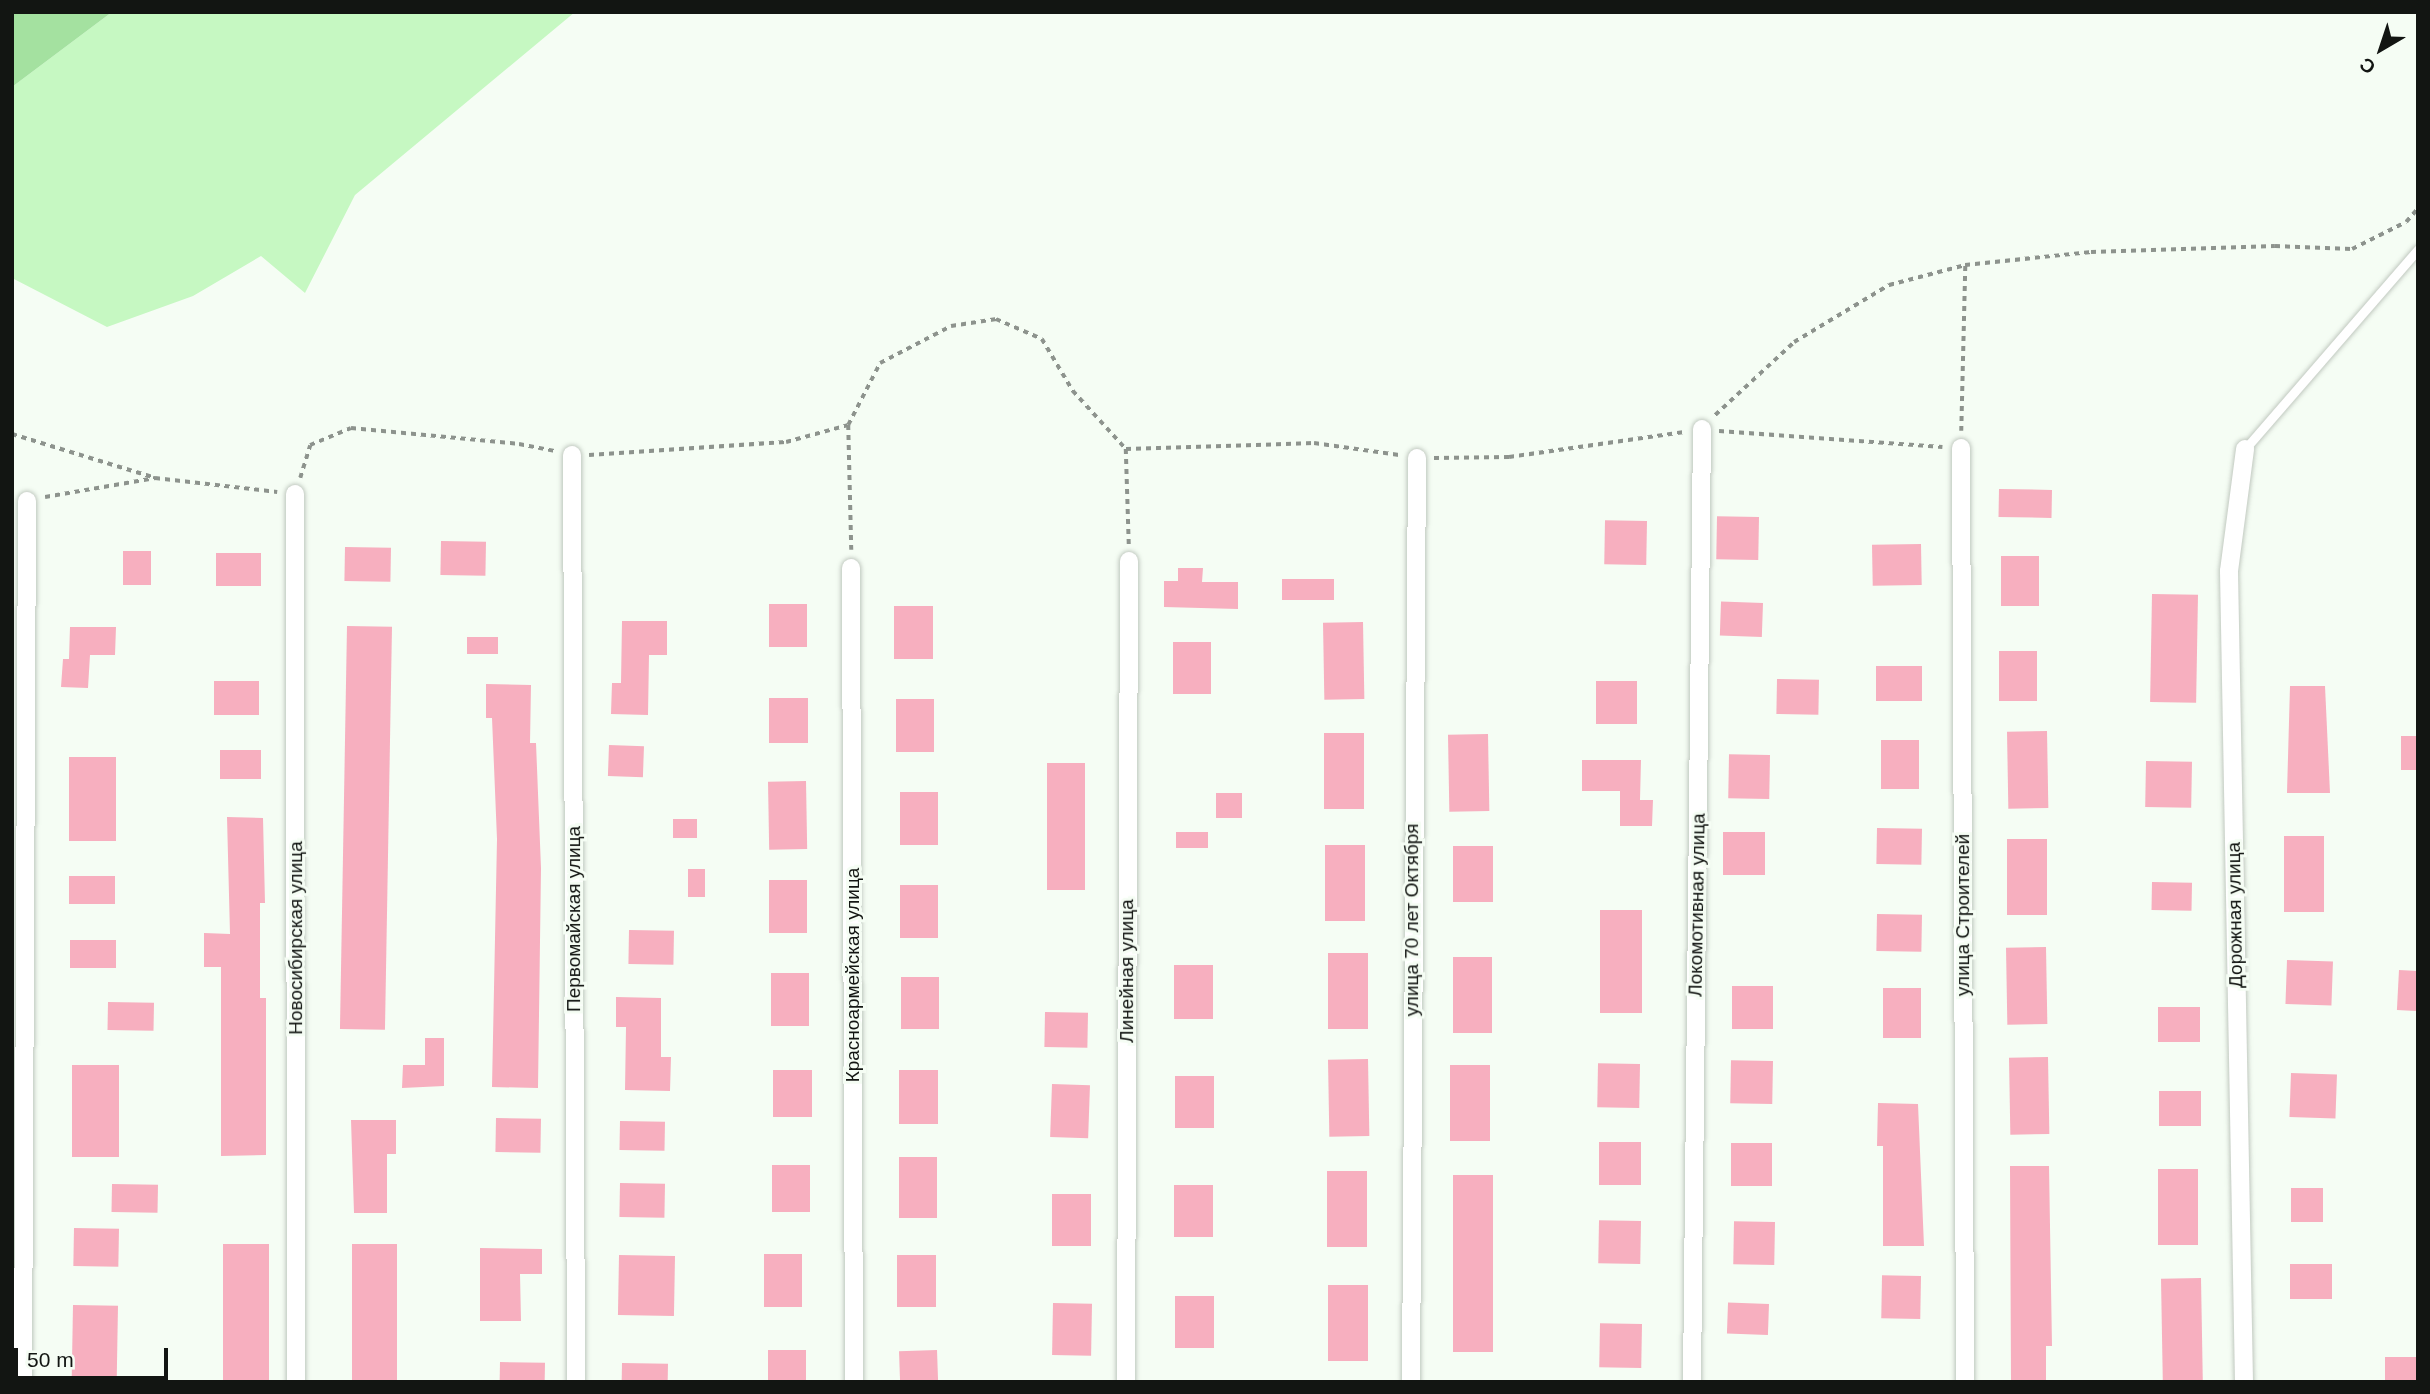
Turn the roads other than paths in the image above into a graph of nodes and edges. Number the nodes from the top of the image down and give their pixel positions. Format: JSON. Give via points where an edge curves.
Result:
{"nodes":[{"id":1,"x":2418,"y":248,"type":"edge"},
{"id":2,"x":1702,"y":429,"type":"road end"},
{"id":3,"x":1961,"y":448,"type":"road end"},
{"id":4,"x":2245,"y":449,"type":"joint"},
{"id":5,"x":572,"y":455,"type":"road end"},
{"id":6,"x":1417,"y":458,"type":"road end"},
{"id":7,"x":295,"y":494,"type":"road end"},
{"id":8,"x":27,"y":500,"type":"road end"},
{"id":9,"x":1129,"y":561,"type":"road end"},
{"id":10,"x":851,"y":568,"type":"road end"},
{"id":11,"x":23,"y":1382,"type":"edge"},
{"id":12,"x":296,"y":1382,"type":"edge"},
{"id":13,"x":576,"y":1382,"type":"edge"},
{"id":14,"x":854,"y":1382,"type":"edge"},
{"id":15,"x":1126,"y":1382,"type":"edge"},
{"id":16,"x":1411,"y":1382,"type":"edge"},
{"id":17,"x":1692,"y":1382,"type":"edge"},
{"id":18,"x":1965,"y":1382,"type":"edge"},
{"id":19,"x":2244,"y":1382,"type":"edge"}],
"edges":[{"from":1,"to":4,"type":"lane"},
{"from":2,"to":17,"type":"street","name":"Локомотивная улица"},
{"from":3,"to":18,"type":"street","name":"улица Строителей"},
{"from":4,"to":19,"type":"street","name":"Дорожная улица","via":[[2229,571]]},
{"from":5,"to":13,"type":"street","name":"Первомайская улица"},
{"from":6,"to":16,"type":"street","name":"улица 70 лет Октября"},
{"from":7,"to":12,"type":"street","name":"Новосибирская улица"},
{"from":8,"to":11,"type":"street"},
{"from":9,"to":15,"type":"street","name":"Линейная улица"},
{"from":10,"to":14,"type":"street","name":"Красноармейская улица"}]}
